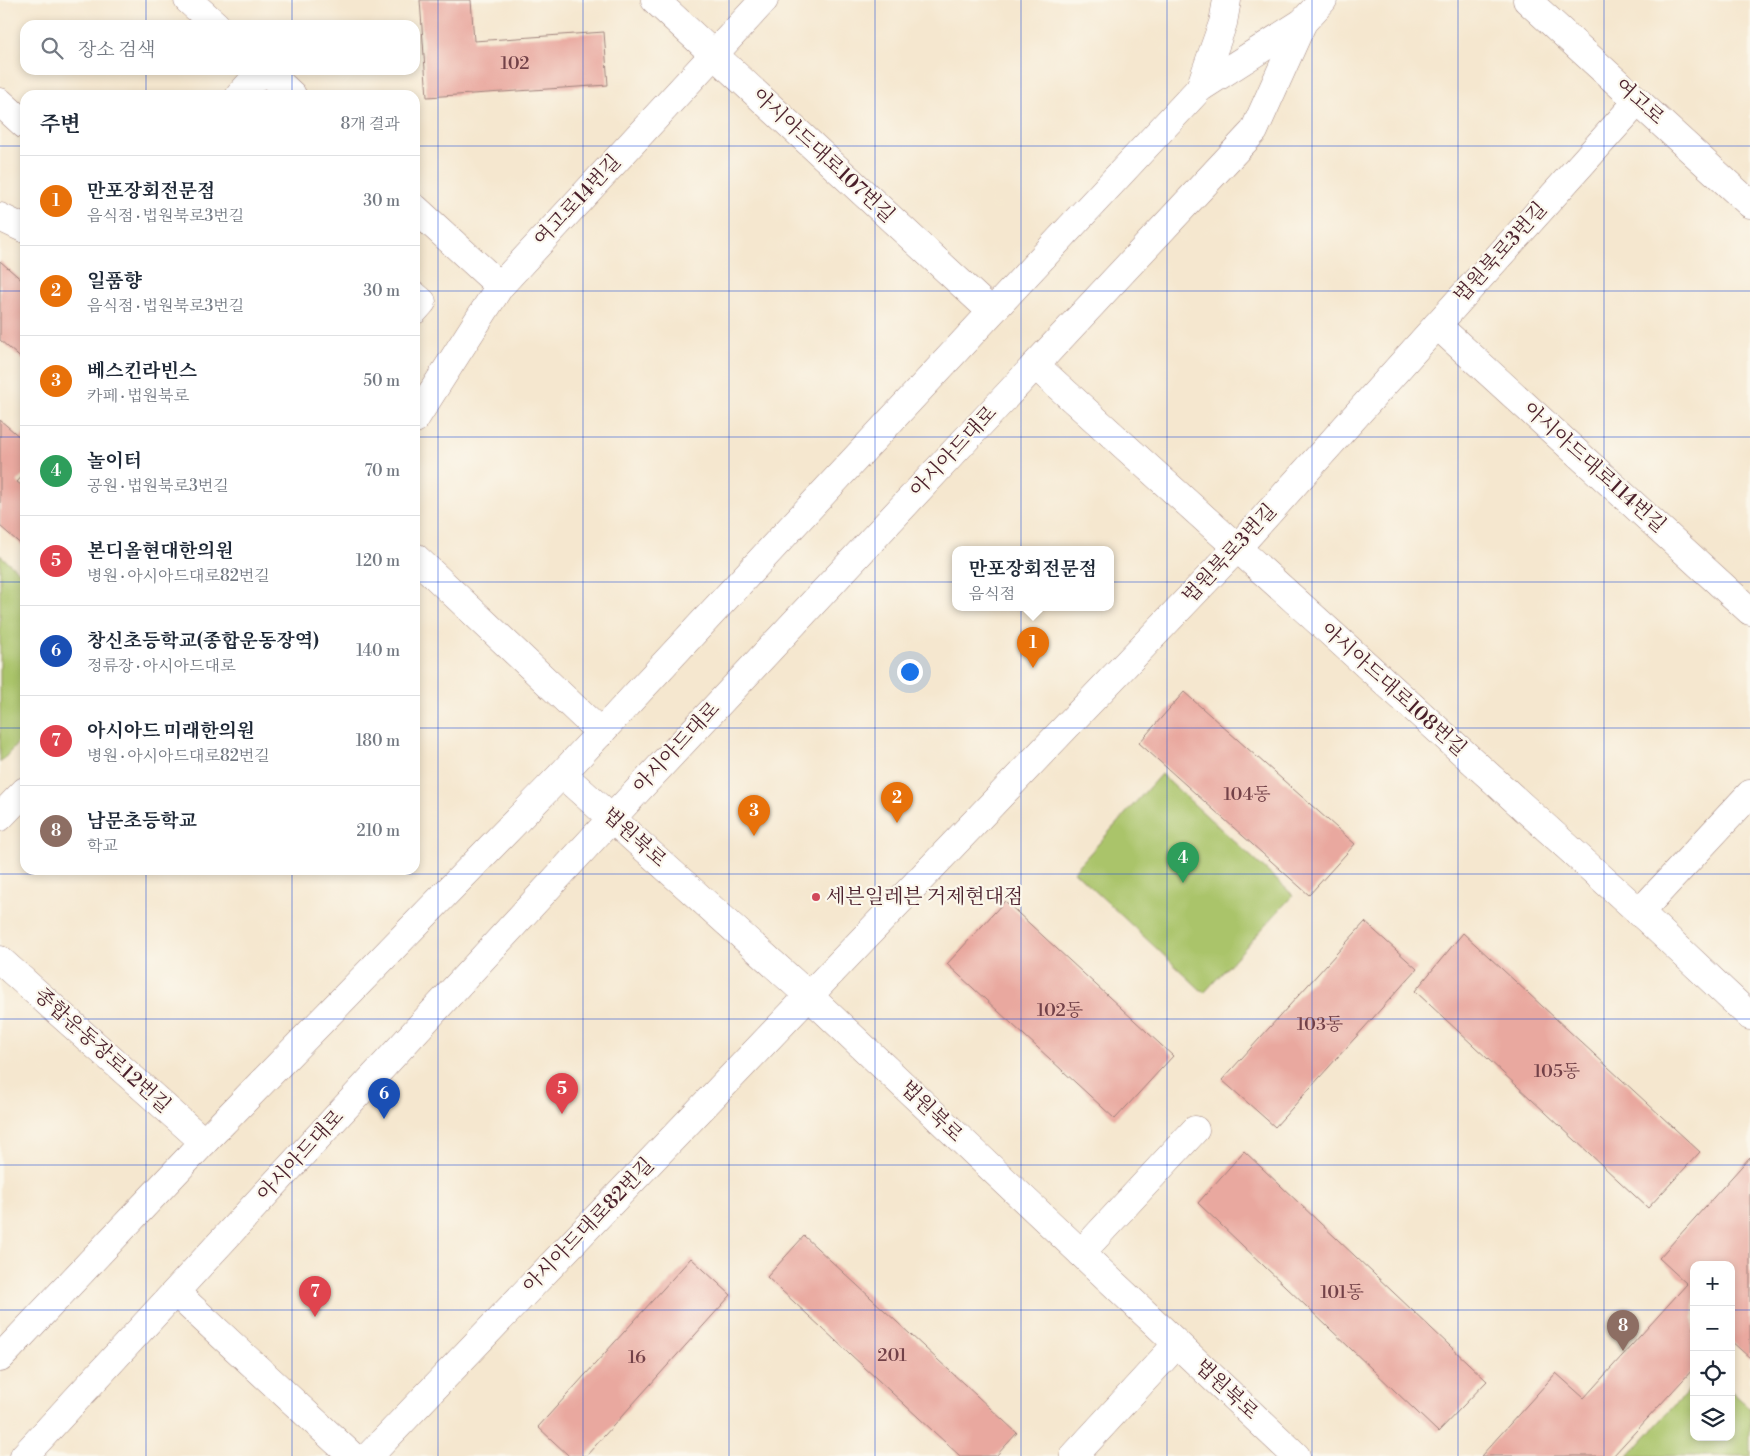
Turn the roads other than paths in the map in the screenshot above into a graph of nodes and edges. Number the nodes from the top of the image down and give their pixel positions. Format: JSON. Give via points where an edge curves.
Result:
{"nodes":[{"id":1,"x":188,"y":0,"type":"edge"},
{"id":2,"x":655,"y":0,"type":"edge"},
{"id":3,"x":764,"y":0,"type":"edge"},
{"id":4,"x":1227,"y":0,"type":"edge"},
{"id":5,"x":1322,"y":0,"type":"edge"},
{"id":6,"x":1527,"y":0,"type":"edge"},
{"id":7,"x":210,"y":20,"type":"edge"},
{"id":8,"x":1303,"y":22,"type":"junction"},
{"id":9,"x":714,"y":54,"type":"junction"},
{"id":10,"x":259,"y":75,"type":"edge"},
{"id":11,"x":270,"y":75,"type":"edge"},
{"id":12,"x":1200,"y":88,"type":"junction"},
{"id":13,"x":245,"y":90,"type":"edge"},
{"id":14,"x":286,"y":90,"type":"edge"},
{"id":15,"x":1638,"y":101,"type":"junction"},
{"id":16,"x":0,"y":102,"type":"edge"},
{"id":17,"x":20,"y":120,"type":"edge"},
{"id":18,"x":1750,"y":204,"type":"edge"},
{"id":19,"x":420,"y":213,"type":"edge"},
{"id":20,"x":0,"y":216,"type":"edge"},
{"id":21,"x":20,"y":226,"type":"edge"},
{"id":22,"x":500,"y":286,"type":"junction"},
{"id":23,"x":991,"y":311,"type":"junction"},
{"id":24,"x":1437,"y":324,"type":"junction"},
{"id":25,"x":1035,"y":365,"type":"junction"},
{"id":26,"x":420,"y":411,"type":"edge"},
{"id":27,"x":1237,"y":548,"type":"junction"},
{"id":28,"x":420,"y":562,"type":"edge"},
{"id":29,"x":1750,"y":611,"type":"edge"},
{"id":30,"x":600,"y":733,"type":"junction"},
{"id":31,"x":562,"y":774,"type":"junction"},
{"id":32,"x":1750,"y":794,"type":"edge"},
{"id":33,"x":20,"y":796,"type":"edge"},
{"id":34,"x":0,"y":817,"type":"edge"},
{"id":35,"x":612,"y":818,"type":"junction"},
{"id":36,"x":1640,"y":913,"type":"junction"},
{"id":37,"x":0,"y":960,"type":"edge"},
{"id":38,"x":809,"y":996,"type":"junction"},
{"id":39,"x":1750,"y":1016,"type":"edge"},
{"id":40,"x":1195,"y":1130,"type":"dead end"},
{"id":41,"x":204,"y":1142,"type":"junction"},
{"id":42,"x":1081,"y":1253,"type":"junction"},
{"id":43,"x":176,"y":1293,"type":"junction"},
{"id":44,"x":1177,"y":1344,"type":"junction"},
{"id":45,"x":4,"y":1347,"type":"edge"},
{"id":46,"x":76,"y":1400,"type":"junction"},
{"id":47,"x":24,"y":1456,"type":"edge"},
{"id":48,"x":43,"y":1456,"type":"edge"},
{"id":49,"x":352,"y":1456,"type":"edge"},
{"id":50,"x":369,"y":1456,"type":"edge"},
{"id":51,"x":1074,"y":1456,"type":"edge"},
{"id":52,"x":1296,"y":1456,"type":"edge"}],
"edges":[{"from":1,"to":7,"type":"street"},
{"from":2,"to":9,"type":"street","name":"아시아드대로107번길"},
{"from":3,"to":9,"type":"street","name":"여고로14번길"},
{"from":4,"to":12,"type":"street","via":[[1223,23]]},
{"from":5,"to":8,"type":"street","name":"아시아드대로"},
{"from":6,"to":15,"type":"street","name":"여고로"},
{"from":8,"to":12,"type":"street","name":"아시아드대로"},
{"from":8,"to":25,"type":"street","name":"아시아드대로","via":[[1254,131]]},
{"from":9,"to":22,"type":"street","name":"여고로14번길"},
{"from":9,"to":23,"type":"street","name":"아시아드대로107번길"},
{"from":10,"to":13,"type":"street"},
{"from":11,"to":14,"type":"street"},
{"from":12,"to":23,"type":"street","name":"아시아드대로"},
{"from":15,"to":18,"type":"street","name":"여고로"},
{"from":15,"to":24,"type":"street","name":"법원북로3번길"},
{"from":16,"to":17,"type":"street"},
{"from":19,"to":22,"type":"street"},
{"from":20,"to":21,"type":"street"},
{"from":22,"to":26,"type":"street","name":"여고로14번길"},
{"from":23,"to":30,"type":"street","name":"아시아드대로"},
{"from":24,"to":27,"type":"street","name":"법원북로3번길"},
{"from":24,"to":29,"type":"street","name":"아시아드대로114번길"},
{"from":25,"to":27,"type":"street","name":"아시아드대로108번길"},
{"from":25,"to":35,"type":"street","name":"아시아드대로"},
{"from":27,"to":36,"type":"street","name":"아시아드대로108번길"},
{"from":27,"to":38,"type":"street","name":"법원북로3번길"},
{"from":28,"to":30,"type":"street"},
{"from":30,"to":31,"type":"street","name":"아시아드대로"},
{"from":31,"to":35,"type":"street","name":"법원북로"},
{"from":31,"to":41,"type":"street","name":"아시아드대로"},
{"from":32,"to":36,"type":"street"},
{"from":33,"to":34,"type":"street"},
{"from":35,"to":38,"type":"street","name":"법원북로"},
{"from":35,"to":43,"type":"street","name":"아시아드대로"},
{"from":36,"to":39,"type":"street","name":"아시아드대로108번길"},
{"from":37,"to":41,"type":"street","name":"종합운동장로12번길"},
{"from":38,"to":42,"type":"street","name":"법원북로"},
{"from":38,"to":50,"type":"street","name":"아시아드대로82번길"},
{"from":40,"to":42,"type":"street"},
{"from":41,"to":45,"type":"street","name":"아시아드대로"},
{"from":42,"to":44,"type":"street","name":"법원북로"},
{"from":43,"to":46,"type":"street","name":"아시아드대로"},
{"from":43,"to":49,"type":"street"},
{"from":44,"to":51,"type":"street"},
{"from":44,"to":52,"type":"street","name":"법원북로"},
{"from":46,"to":47,"type":"street","name":"아시아드대로"},
{"from":46,"to":48,"type":"street"}]}
